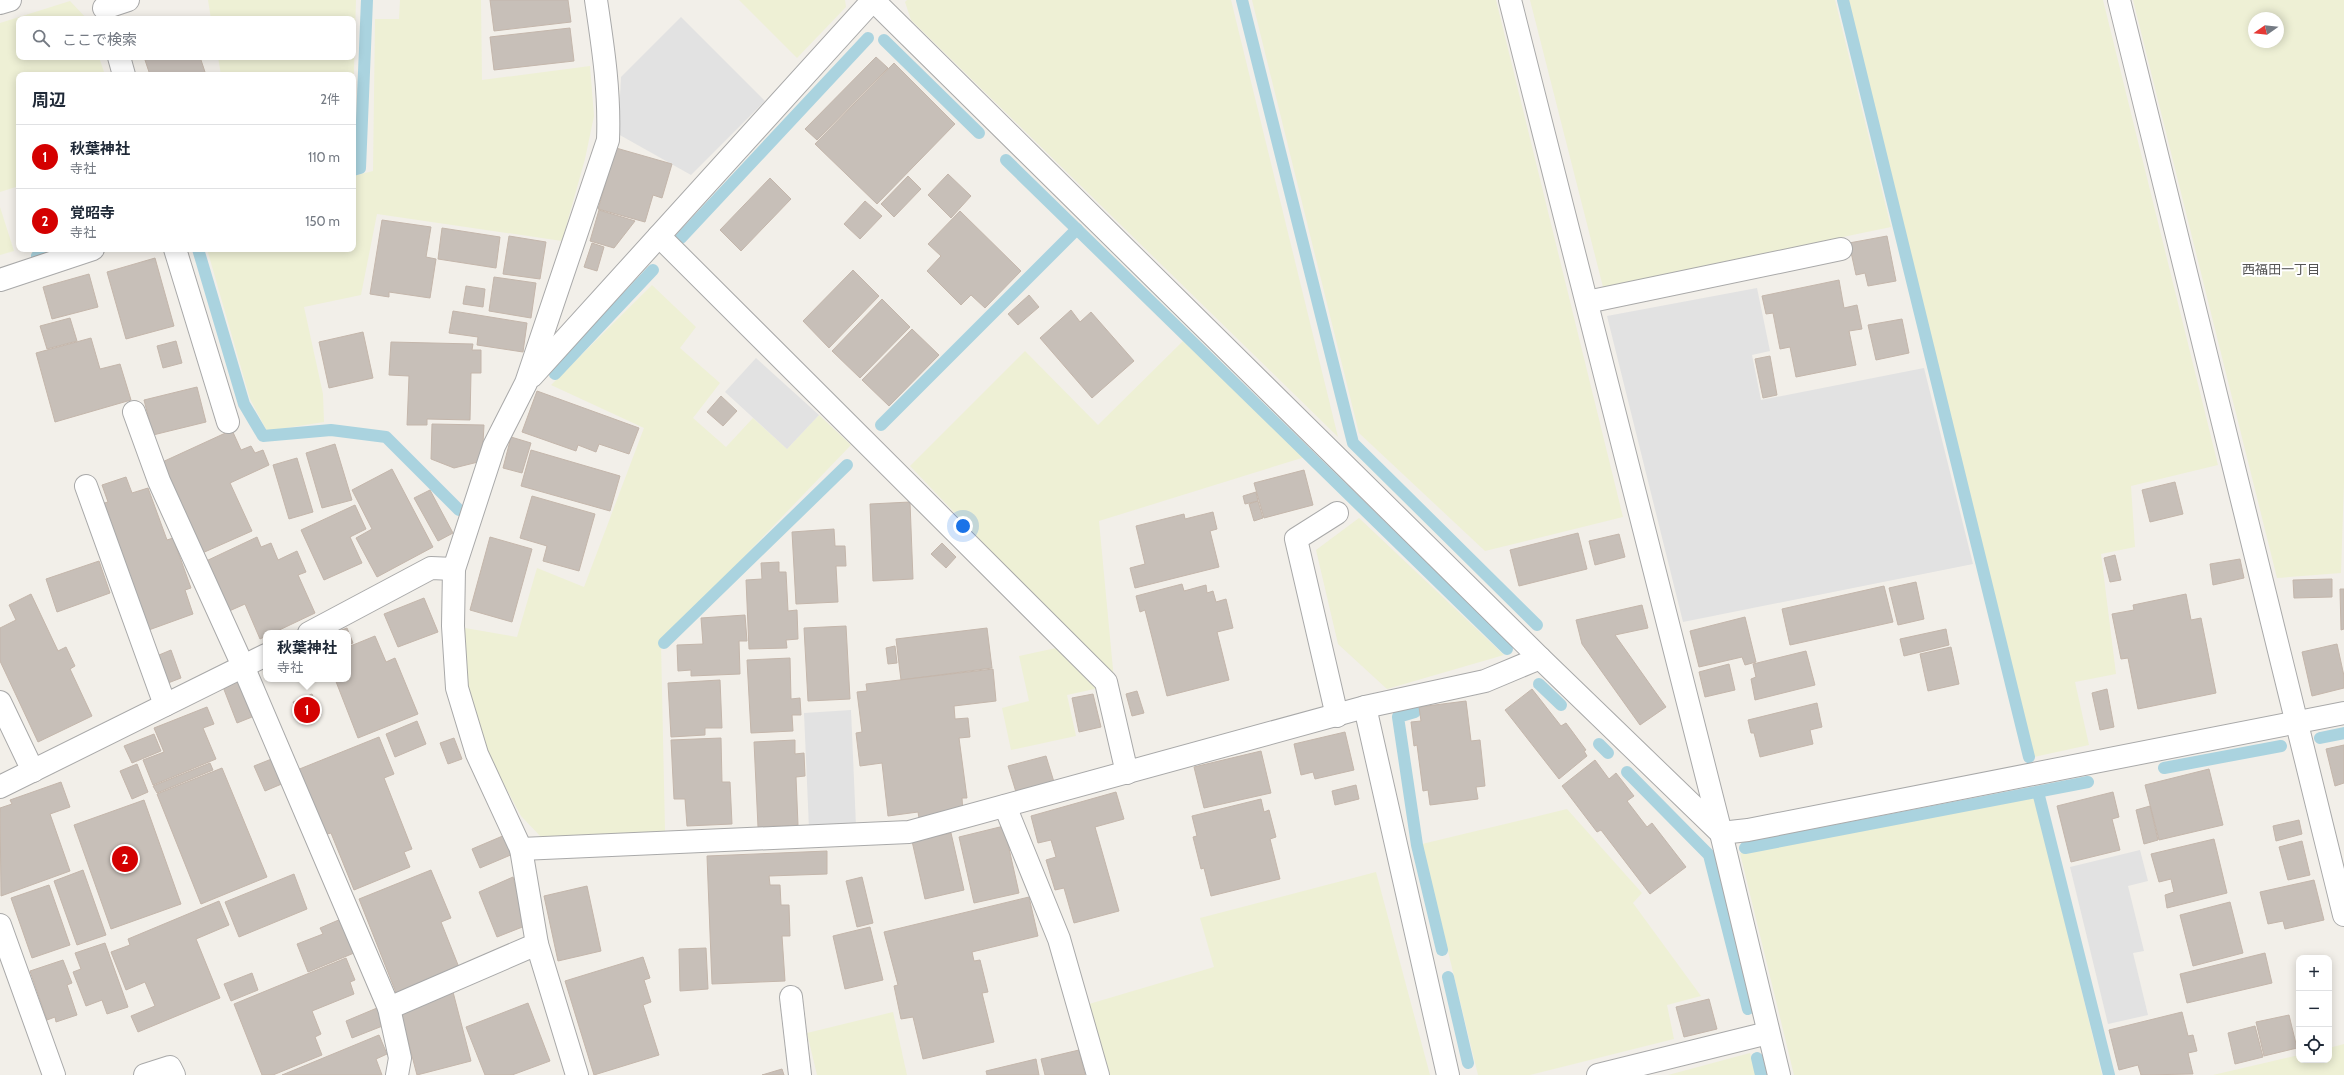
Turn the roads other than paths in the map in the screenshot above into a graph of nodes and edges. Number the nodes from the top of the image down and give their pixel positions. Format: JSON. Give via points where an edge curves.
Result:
{"nodes":[{"id":1,"x":10,"y":0,"type":"edge"},
{"id":2,"x":128,"y":0,"type":"edge"},
{"id":3,"x":596,"y":0,"type":"edge"},
{"id":4,"x":873,"y":0,"type":"edge"},
{"id":5,"x":1510,"y":0,"type":"edge"},
{"id":6,"x":2119,"y":0,"type":"edge"},
{"id":7,"x":0,"y":3,"type":"edge"},
{"id":8,"x":104,"y":9,"type":"edge"},
{"id":9,"x":120,"y":60,"type":"edge"},
{"id":10,"x":123,"y":72,"type":"edge"},
{"id":11,"x":659,"y":236,"type":"junction"},
{"id":12,"x":1841,"y":249,"type":"dead end"},
{"id":13,"x":84,"y":252,"type":"edge"},
{"id":14,"x":176,"y":252,"type":"edge"},
{"id":15,"x":0,"y":280,"type":"edge"},
{"id":16,"x":1587,"y":302,"type":"junction"},
{"id":17,"x":526,"y":383,"type":"junction"},
{"id":18,"x":134,"y":412,"type":"dead end"},
{"id":19,"x":228,"y":422,"type":"dead end"},
{"id":20,"x":86,"y":486,"type":"dead end"},
{"id":21,"x":1337,"y":513,"type":"dead end"},
{"id":22,"x":454,"y":569,"type":"junction"},
{"id":23,"x":315,"y":630,"type":"edge"},
{"id":24,"x":263,"y":656,"type":"edge"},
{"id":25,"x":1540,"y":658,"type":"junction"},
{"id":26,"x":243,"y":666,"type":"junction"},
{"id":27,"x":0,"y":702,"type":"edge"},
{"id":28,"x":165,"y":705,"type":"junction"},
{"id":29,"x":1365,"y":707,"type":"junction"},
{"id":30,"x":2344,"y":713,"type":"edge"},
{"id":31,"x":1337,"y":716,"type":"junction"},
{"id":32,"x":2296,"y":722,"type":"junction"},
{"id":33,"x":33,"y":771,"type":"junction"},
{"id":34,"x":1127,"y":773,"type":"junction"},
{"id":35,"x":0,"y":787,"type":"edge"},
{"id":36,"x":1005,"y":806,"type":"junction"},
{"id":37,"x":1721,"y":833,"type":"junction"},
{"id":38,"x":521,"y":849,"type":"junction"},
{"id":39,"x":2344,"y":915,"type":"edge"},
{"id":40,"x":0,"y":926,"type":"edge"},
{"id":41,"x":537,"y":944,"type":"junction"},
{"id":42,"x":791,"y":997,"type":"dead end"},
{"id":43,"x":389,"y":1008,"type":"junction"},
{"id":44,"x":1768,"y":1033,"type":"junction"},
{"id":45,"x":54,"y":1075,"type":"edge"},
{"id":46,"x":145,"y":1075,"type":"edge"},
{"id":47,"x":174,"y":1075,"type":"edge"},
{"id":48,"x":397,"y":1075,"type":"edge"},
{"id":49,"x":577,"y":1075,"type":"edge"},
{"id":50,"x":800,"y":1075,"type":"edge"},
{"id":51,"x":1098,"y":1075,"type":"edge"},
{"id":52,"x":1448,"y":1075,"type":"edge"},
{"id":53,"x":1598,"y":1075,"type":"edge"},
{"id":54,"x":1779,"y":1075,"type":"edge"}],
"edges":[{"from":1,"to":7,"type":"street"},
{"from":2,"to":8,"type":"street"},
{"from":3,"to":17,"type":"street","via":[[610,104],[608,140]]},
{"from":4,"to":11,"type":"street"},
{"from":4,"to":25,"type":"street"},
{"from":5,"to":16,"type":"street"},
{"from":6,"to":32,"type":"street"},
{"from":9,"to":10,"type":"street"},
{"from":11,"to":17,"type":"street"},
{"from":11,"to":34,"type":"street","via":[[1106,682]]},
{"from":12,"to":16,"type":"street"},
{"from":13,"to":15,"type":"street"},
{"from":14,"to":19,"type":"street"},
{"from":16,"to":37,"type":"street"},
{"from":17,"to":22,"type":"street","via":[[494,446]]},
{"from":18,"to":26,"type":"street","via":[[159,481]]},
{"from":20,"to":28,"type":"street"},
{"from":21,"to":31,"type":"street","via":[[1296,538]]},
{"from":22,"to":23,"type":"street","via":[[431,568]]},
{"from":22,"to":38,"type":"street","via":[[453,626],[457,688],[477,754]]},
{"from":24,"to":26,"type":"street"},
{"from":25,"to":29,"type":"street","via":[[1485,681]]},
{"from":25,"to":37,"type":"street"},
{"from":26,"to":28,"type":"street"},
{"from":26,"to":43,"type":"street"},
{"from":27,"to":33,"type":"street"},
{"from":28,"to":33,"type":"street"},
{"from":29,"to":31,"type":"street"},
{"from":29,"to":52,"type":"street"},
{"from":30,"to":32,"type":"street"},
{"from":31,"to":34,"type":"street"},
{"from":32,"to":37,"type":"street","via":[[1748,830]]},
{"from":32,"to":39,"type":"street"},
{"from":33,"to":35,"type":"street"},
{"from":34,"to":36,"type":"street"},
{"from":36,"to":38,"type":"street","via":[[909,832]]},
{"from":36,"to":51,"type":"street","via":[[1059,939]]},
{"from":37,"to":44,"type":"street"},
{"from":38,"to":41,"type":"street"},
{"from":40,"to":45,"type":"street"},
{"from":41,"to":43,"type":"street"},
{"from":41,"to":49,"type":"street"},
{"from":42,"to":50,"type":"street"},
{"from":43,"to":48,"type":"street","via":[[400,1058]]},
{"from":44,"to":53,"type":"street"},
{"from":44,"to":54,"type":"street"},
{"from":46,"to":47,"type":"street","via":[[170,1066]]}]}
